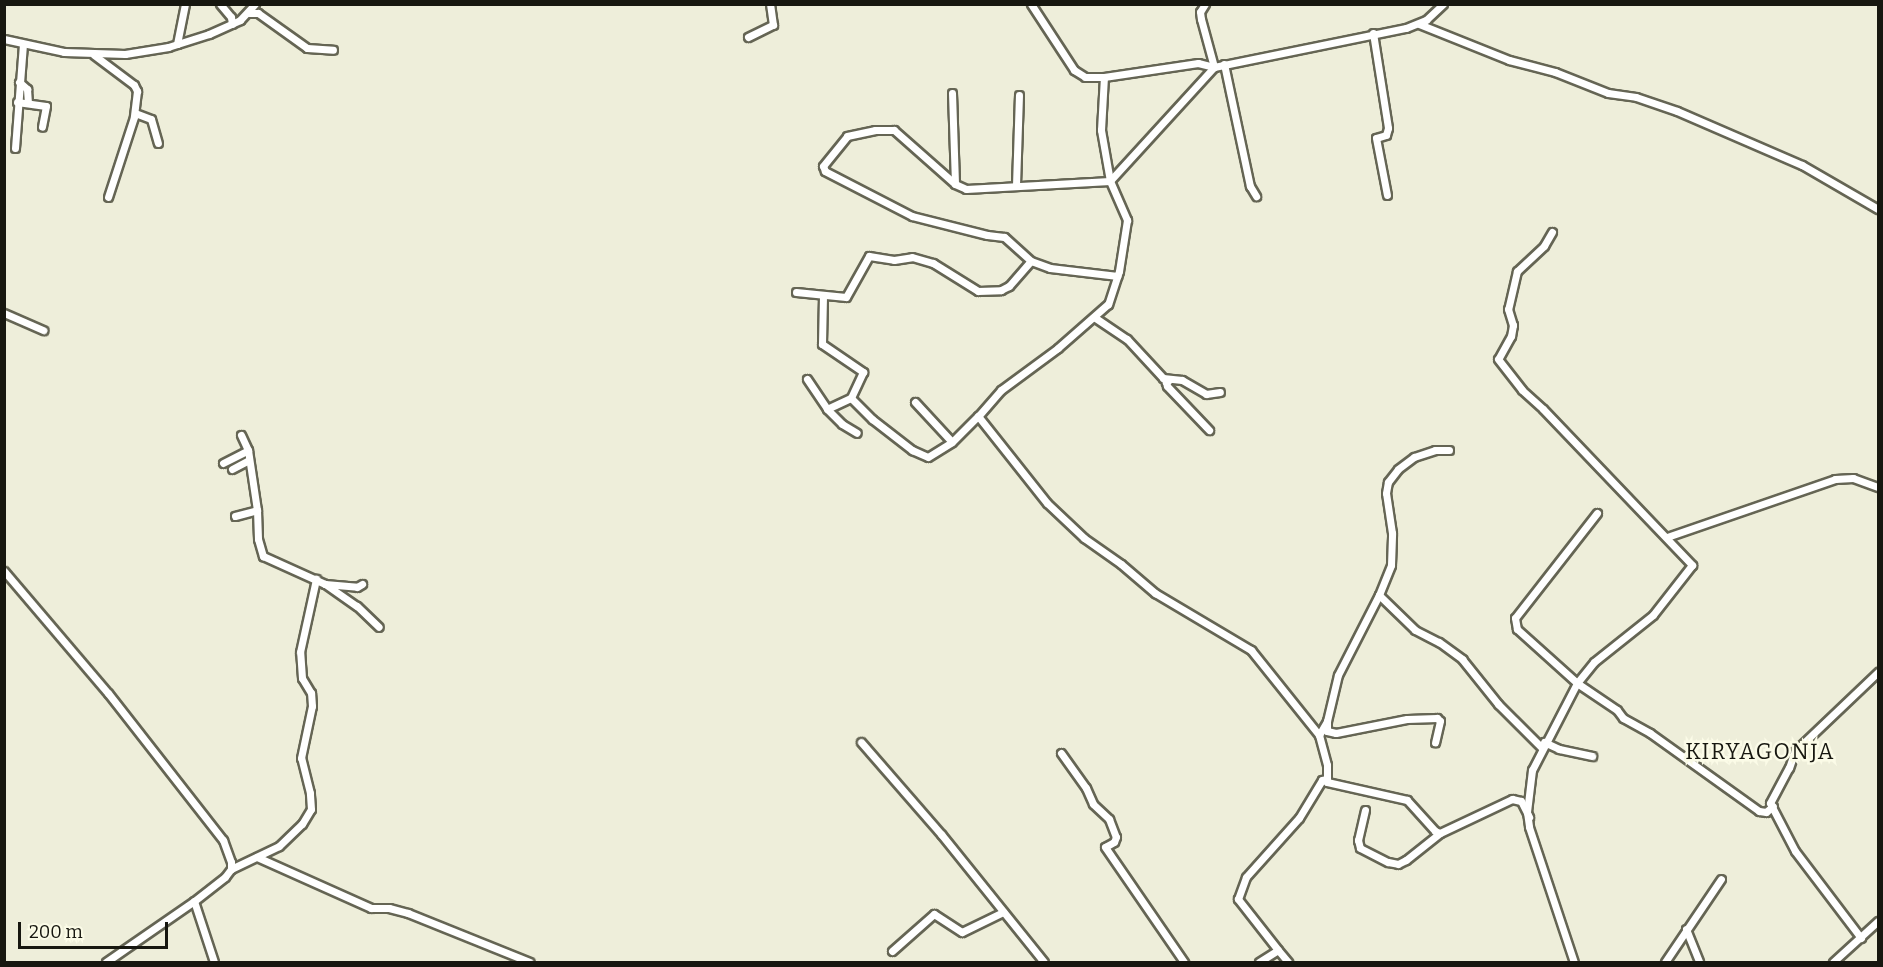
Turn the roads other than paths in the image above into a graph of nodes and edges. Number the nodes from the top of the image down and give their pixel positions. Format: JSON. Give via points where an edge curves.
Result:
{"nodes":[{"id":1,"x":185,"y":4,"type":"edge"},
{"id":2,"x":220,"y":4,"type":"edge"},
{"id":3,"x":255,"y":4,"type":"edge"},
{"id":4,"x":770,"y":4,"type":"edge"},
{"id":5,"x":1031,"y":4,"type":"edge"},
{"id":6,"x":1205,"y":4,"type":"edge"},
{"id":7,"x":1443,"y":4,"type":"edge"},
{"id":8,"x":249,"y":13,"type":"junction"},
{"id":9,"x":232,"y":24,"type":"junction"},
{"id":10,"x":1419,"y":24,"type":"junction"},
{"id":11,"x":1374,"y":33,"type":"junction"},
{"id":12,"x":748,"y":37,"type":"dead end"},
{"id":13,"x":4,"y":39,"type":"edge"},
{"id":14,"x":23,"y":44,"type":"junction"},
{"id":15,"x":177,"y":44,"type":"junction"},
{"id":16,"x":333,"y":50,"type":"dead end"},
{"id":17,"x":94,"y":55,"type":"junction"},
{"id":18,"x":1224,"y":64,"type":"junction"},
{"id":19,"x":1214,"y":67,"type":"junction"},
{"id":20,"x":1104,"y":77,"type":"junction"},
{"id":21,"x":19,"y":82,"type":"junction"},
{"id":22,"x":952,"y":93,"type":"dead end"},
{"id":23,"x":1019,"y":95,"type":"dead end"},
{"id":24,"x":17,"y":102,"type":"junction"},
{"id":25,"x":28,"y":103,"type":"junction"},
{"id":26,"x":135,"y":113,"type":"junction"},
{"id":27,"x":42,"y":127,"type":"dead end"},
{"id":28,"x":158,"y":143,"type":"dead end"},
{"id":29,"x":15,"y":148,"type":"dead end"},
{"id":30,"x":1110,"y":181,"type":"junction"},
{"id":31,"x":955,"y":184,"type":"junction"},
{"id":32,"x":1016,"y":185,"type":"junction"},
{"id":33,"x":1386,"y":195,"type":"dead end"},
{"id":34,"x":1256,"y":196,"type":"dead end"},
{"id":35,"x":108,"y":197,"type":"dead end"},
{"id":36,"x":1878,"y":209,"type":"edge"},
{"id":37,"x":1552,"y":232,"type":"dead end"},
{"id":38,"x":1031,"y":261,"type":"junction"},
{"id":39,"x":1118,"y":276,"type":"junction"},
{"id":40,"x":796,"y":292,"type":"dead end"},
{"id":41,"x":824,"y":296,"type":"junction"},
{"id":42,"x":4,"y":313,"type":"edge"},
{"id":43,"x":1094,"y":317,"type":"junction"},
{"id":44,"x":43,"y":330,"type":"dead end"},
{"id":45,"x":807,"y":379,"type":"dead end"},
{"id":46,"x":1169,"y":380,"type":"junction"},
{"id":47,"x":1220,"y":392,"type":"dead end"},
{"id":48,"x":851,"y":398,"type":"junction"},
{"id":49,"x":915,"y":402,"type":"dead end"},
{"id":50,"x":827,"y":409,"type":"junction"},
{"id":51,"x":978,"y":416,"type":"junction"},
{"id":52,"x":1209,"y":430,"type":"dead end"},
{"id":53,"x":857,"y":433,"type":"dead end"},
{"id":54,"x":241,"y":435,"type":"dead end"},
{"id":55,"x":952,"y":442,"type":"junction"},
{"id":56,"x":248,"y":450,"type":"junction"},
{"id":57,"x":1449,"y":450,"type":"dead end"},
{"id":58,"x":249,"y":460,"type":"junction"},
{"id":59,"x":223,"y":463,"type":"dead end"},
{"id":60,"x":232,"y":469,"type":"dead end"},
{"id":61,"x":1878,"y":487,"type":"edge"},
{"id":62,"x":257,"y":510,"type":"junction"},
{"id":63,"x":1597,"y":513,"type":"dead end"},
{"id":64,"x":236,"y":516,"type":"dead end"},
{"id":65,"x":1666,"y":537,"type":"junction"},
{"id":66,"x":4,"y":571,"type":"edge"},
{"id":67,"x":316,"y":579,"type":"junction"},
{"id":68,"x":325,"y":584,"type":"junction"},
{"id":69,"x":362,"y":584,"type":"dead end"},
{"id":70,"x":1379,"y":595,"type":"junction"},
{"id":71,"x":379,"y":627,"type":"dead end"},
{"id":72,"x":1878,"y":672,"type":"edge"},
{"id":73,"x":1577,"y":682,"type":"junction"},
{"id":74,"x":1327,"y":721,"type":"junction"},
{"id":75,"x":1319,"y":735,"type":"junction"},
{"id":76,"x":861,"y":742,"type":"dead end"},
{"id":77,"x":1435,"y":742,"type":"dead end"},
{"id":78,"x":1543,"y":745,"type":"junction"},
{"id":79,"x":1061,"y":753,"type":"dead end"},
{"id":80,"x":1592,"y":756,"type":"dead end"},
{"id":81,"x":1326,"y":779,"type":"junction"},
{"id":82,"x":1773,"y":806,"type":"junction"},
{"id":83,"x":1365,"y":810,"type":"dead end"},
{"id":84,"x":1529,"y":817,"type":"junction"},
{"id":85,"x":1440,"y":833,"type":"junction"},
{"id":86,"x":257,"y":856,"type":"junction"},
{"id":87,"x":231,"y":869,"type":"junction"},
{"id":88,"x":1721,"y":879,"type":"dead end"},
{"id":89,"x":194,"y":901,"type":"junction"},
{"id":90,"x":1003,"y":912,"type":"junction"},
{"id":91,"x":1878,"y":921,"type":"edge"},
{"id":92,"x":1686,"y":930,"type":"junction"},
{"id":93,"x":1861,"y":938,"type":"junction"},
{"id":94,"x":1278,"y":950,"type":"junction"},
{"id":95,"x":892,"y":951,"type":"dead end"},
{"id":96,"x":106,"y":963,"type":"edge"},
{"id":97,"x":214,"y":963,"type":"edge"},
{"id":98,"x":530,"y":963,"type":"edge"},
{"id":99,"x":1044,"y":963,"type":"edge"},
{"id":100,"x":1184,"y":963,"type":"edge"},
{"id":101,"x":1258,"y":963,"type":"edge"},
{"id":102,"x":1288,"y":963,"type":"edge"},
{"id":103,"x":1574,"y":963,"type":"edge"},
{"id":104,"x":1665,"y":963,"type":"edge"},
{"id":105,"x":1699,"y":963,"type":"edge"},
{"id":106,"x":1833,"y":963,"type":"edge"}],
"edges":[{"from":1,"to":15,"type":"street"},
{"from":2,"to":9,"type":"street"},
{"from":3,"to":8,"type":"street"},
{"from":4,"to":12,"type":"street","via":[[772,25]]},
{"from":5,"to":20,"type":"street","via":[[1074,70],[1085,77]]},
{"from":6,"to":19,"type":"street","via":[[1200,12]]},
{"from":7,"to":10,"type":"street"},
{"from":8,"to":9,"type":"street"},
{"from":8,"to":16,"type":"street","via":[[258,13],[307,48]]},
{"from":9,"to":15,"type":"street"},
{"from":10,"to":11,"type":"street"},
{"from":10,"to":36,"type":"street","via":[[1514,62],[1677,111],[1802,165]]},
{"from":11,"to":18,"type":"street"},
{"from":11,"to":33,"type":"street","via":[[1388,128],[1386,135],[1376,138]]},
{"from":13,"to":14,"type":"street"},
{"from":14,"to":17,"type":"street"},
{"from":14,"to":21,"type":"street"},
{"from":15,"to":17,"type":"street","via":[[125,54]]},
{"from":17,"to":26,"type":"street","via":[[134,85]]},
{"from":18,"to":19,"type":"street"},
{"from":18,"to":34,"type":"street","via":[[1250,186]]},
{"from":19,"to":20,"type":"street","via":[[1198,63]]},
{"from":19,"to":30,"type":"street"},
{"from":20,"to":30,"type":"street","via":[[1101,130]]},
{"from":21,"to":24,"type":"street"},
{"from":21,"to":25,"type":"street","via":[[27,89]]},
{"from":22,"to":31,"type":"street"},
{"from":23,"to":32,"type":"street"},
{"from":24,"to":25,"type":"street"},
{"from":24,"to":29,"type":"street"},
{"from":25,"to":27,"type":"street","via":[[46,106]]},
{"from":26,"to":28,"type":"street","via":[[151,118]]},
{"from":26,"to":35,"type":"street"},
{"from":30,"to":32,"type":"street"},
{"from":30,"to":39,"type":"street","via":[[1127,220]]},
{"from":31,"to":32,"type":"street","via":[[966,189]]},
{"from":31,"to":38,"type":"street","via":[[894,130],[848,136],[823,166],[825,171],[912,216],[1004,237]]},
{"from":37,"to":65,"type":"street","via":[[1544,246],[1517,271],[1508,309],[1513,325],[1511,336],[1498,359],[1522,390]]},
{"from":38,"to":39,"type":"street","via":[[1058,270]]},
{"from":38,"to":41,"type":"street","via":[[1009,286],[978,291],[933,263],[912,257],[894,260],[869,256],[846,297]]},
{"from":39,"to":43,"type":"street","via":[[1108,304]]},
{"from":40,"to":41,"type":"street"},
{"from":41,"to":48,"type":"street","via":[[822,344],[863,372]]},
{"from":42,"to":44,"type":"street"},
{"from":43,"to":46,"type":"street","via":[[1127,339],[1147,363]]},
{"from":43,"to":51,"type":"street","via":[[1000,390]]},
{"from":45,"to":50,"type":"street"},
{"from":46,"to":47,"type":"street","via":[[1182,380],[1206,394]]},
{"from":46,"to":52,"type":"street","via":[[1167,386]]},
{"from":48,"to":50,"type":"street"},
{"from":48,"to":55,"type":"street","via":[[919,454],[928,457]]},
{"from":49,"to":55,"type":"street"},
{"from":50,"to":53,"type":"street"},
{"from":51,"to":55,"type":"street"},
{"from":51,"to":75,"type":"street","via":[[1062,519],[1155,593],[1251,650]]},
{"from":54,"to":56,"type":"street"},
{"from":56,"to":58,"type":"street"},
{"from":56,"to":59,"type":"street"},
{"from":57,"to":70,"type":"street","via":[[1414,457],[1388,482],[1393,551]]},
{"from":58,"to":60,"type":"street"},
{"from":58,"to":62,"type":"street"},
{"from":61,"to":65,"type":"street","via":[[1853,478],[1835,480]]},
{"from":62,"to":64,"type":"street"},
{"from":62,"to":67,"type":"street","via":[[263,556]]},
{"from":63,"to":73,"type":"street","via":[[1514,621],[1518,631]]},
{"from":65,"to":73,"type":"street","via":[[1690,562],[1690,569],[1648,620],[1594,662]]},
{"from":66,"to":87,"type":"street","via":[[205,815],[225,845]]},
{"from":67,"to":68,"type":"street"},
{"from":67,"to":86,"type":"street","via":[[300,652],[302,678],[311,693],[312,706],[301,758],[310,809],[293,834]]},
{"from":68,"to":69,"type":"street"},
{"from":68,"to":71,"type":"street"},
{"from":70,"to":74,"type":"street","via":[[1338,675]]},
{"from":70,"to":78,"type":"street","via":[[1415,630],[1462,659],[1498,704]]},
{"from":72,"to":82,"type":"street","via":[[1795,751],[1771,799]]},
{"from":73,"to":78,"type":"street"},
{"from":73,"to":82,"type":"street","via":[[1759,811],[1766,812]]},
{"from":74,"to":75,"type":"street"},
{"from":74,"to":77,"type":"street","via":[[1327,731],[1336,733],[1407,719],[1437,718],[1440,721]]},
{"from":75,"to":81,"type":"street","via":[[1327,765]]},
{"from":76,"to":90,"type":"street"},
{"from":78,"to":80,"type":"street"},
{"from":78,"to":84,"type":"street","via":[[1532,770]]},
{"from":79,"to":100,"type":"street","via":[[1093,804],[1109,819],[1116,837],[1105,847]]},
{"from":81,"to":85,"type":"street","via":[[1339,786],[1407,800]]},
{"from":81,"to":94,"type":"street","via":[[1299,818],[1246,877],[1238,899]]},
{"from":82,"to":93,"type":"street","via":[[1795,851]]},
{"from":83,"to":85,"type":"street","via":[[1358,840],[1360,848],[1388,862],[1398,864],[1406,860]]},
{"from":84,"to":85,"type":"street","via":[[1521,801],[1512,799]]},
{"from":84,"to":103,"type":"street","via":[[1533,842]]},
{"from":86,"to":87,"type":"street"},
{"from":86,"to":98,"type":"street","via":[[371,908],[408,913]]},
{"from":87,"to":89,"type":"street"},
{"from":88,"to":92,"type":"street"},
{"from":89,"to":96,"type":"street"},
{"from":89,"to":97,"type":"street"},
{"from":90,"to":95,"type":"street","via":[[962,932],[943,917],[930,915]]},
{"from":90,"to":99,"type":"street"},
{"from":91,"to":93,"type":"street"},
{"from":92,"to":104,"type":"street"},
{"from":92,"to":105,"type":"street"},
{"from":93,"to":106,"type":"street"},
{"from":94,"to":101,"type":"street"},
{"from":94,"to":102,"type":"street"}]}
